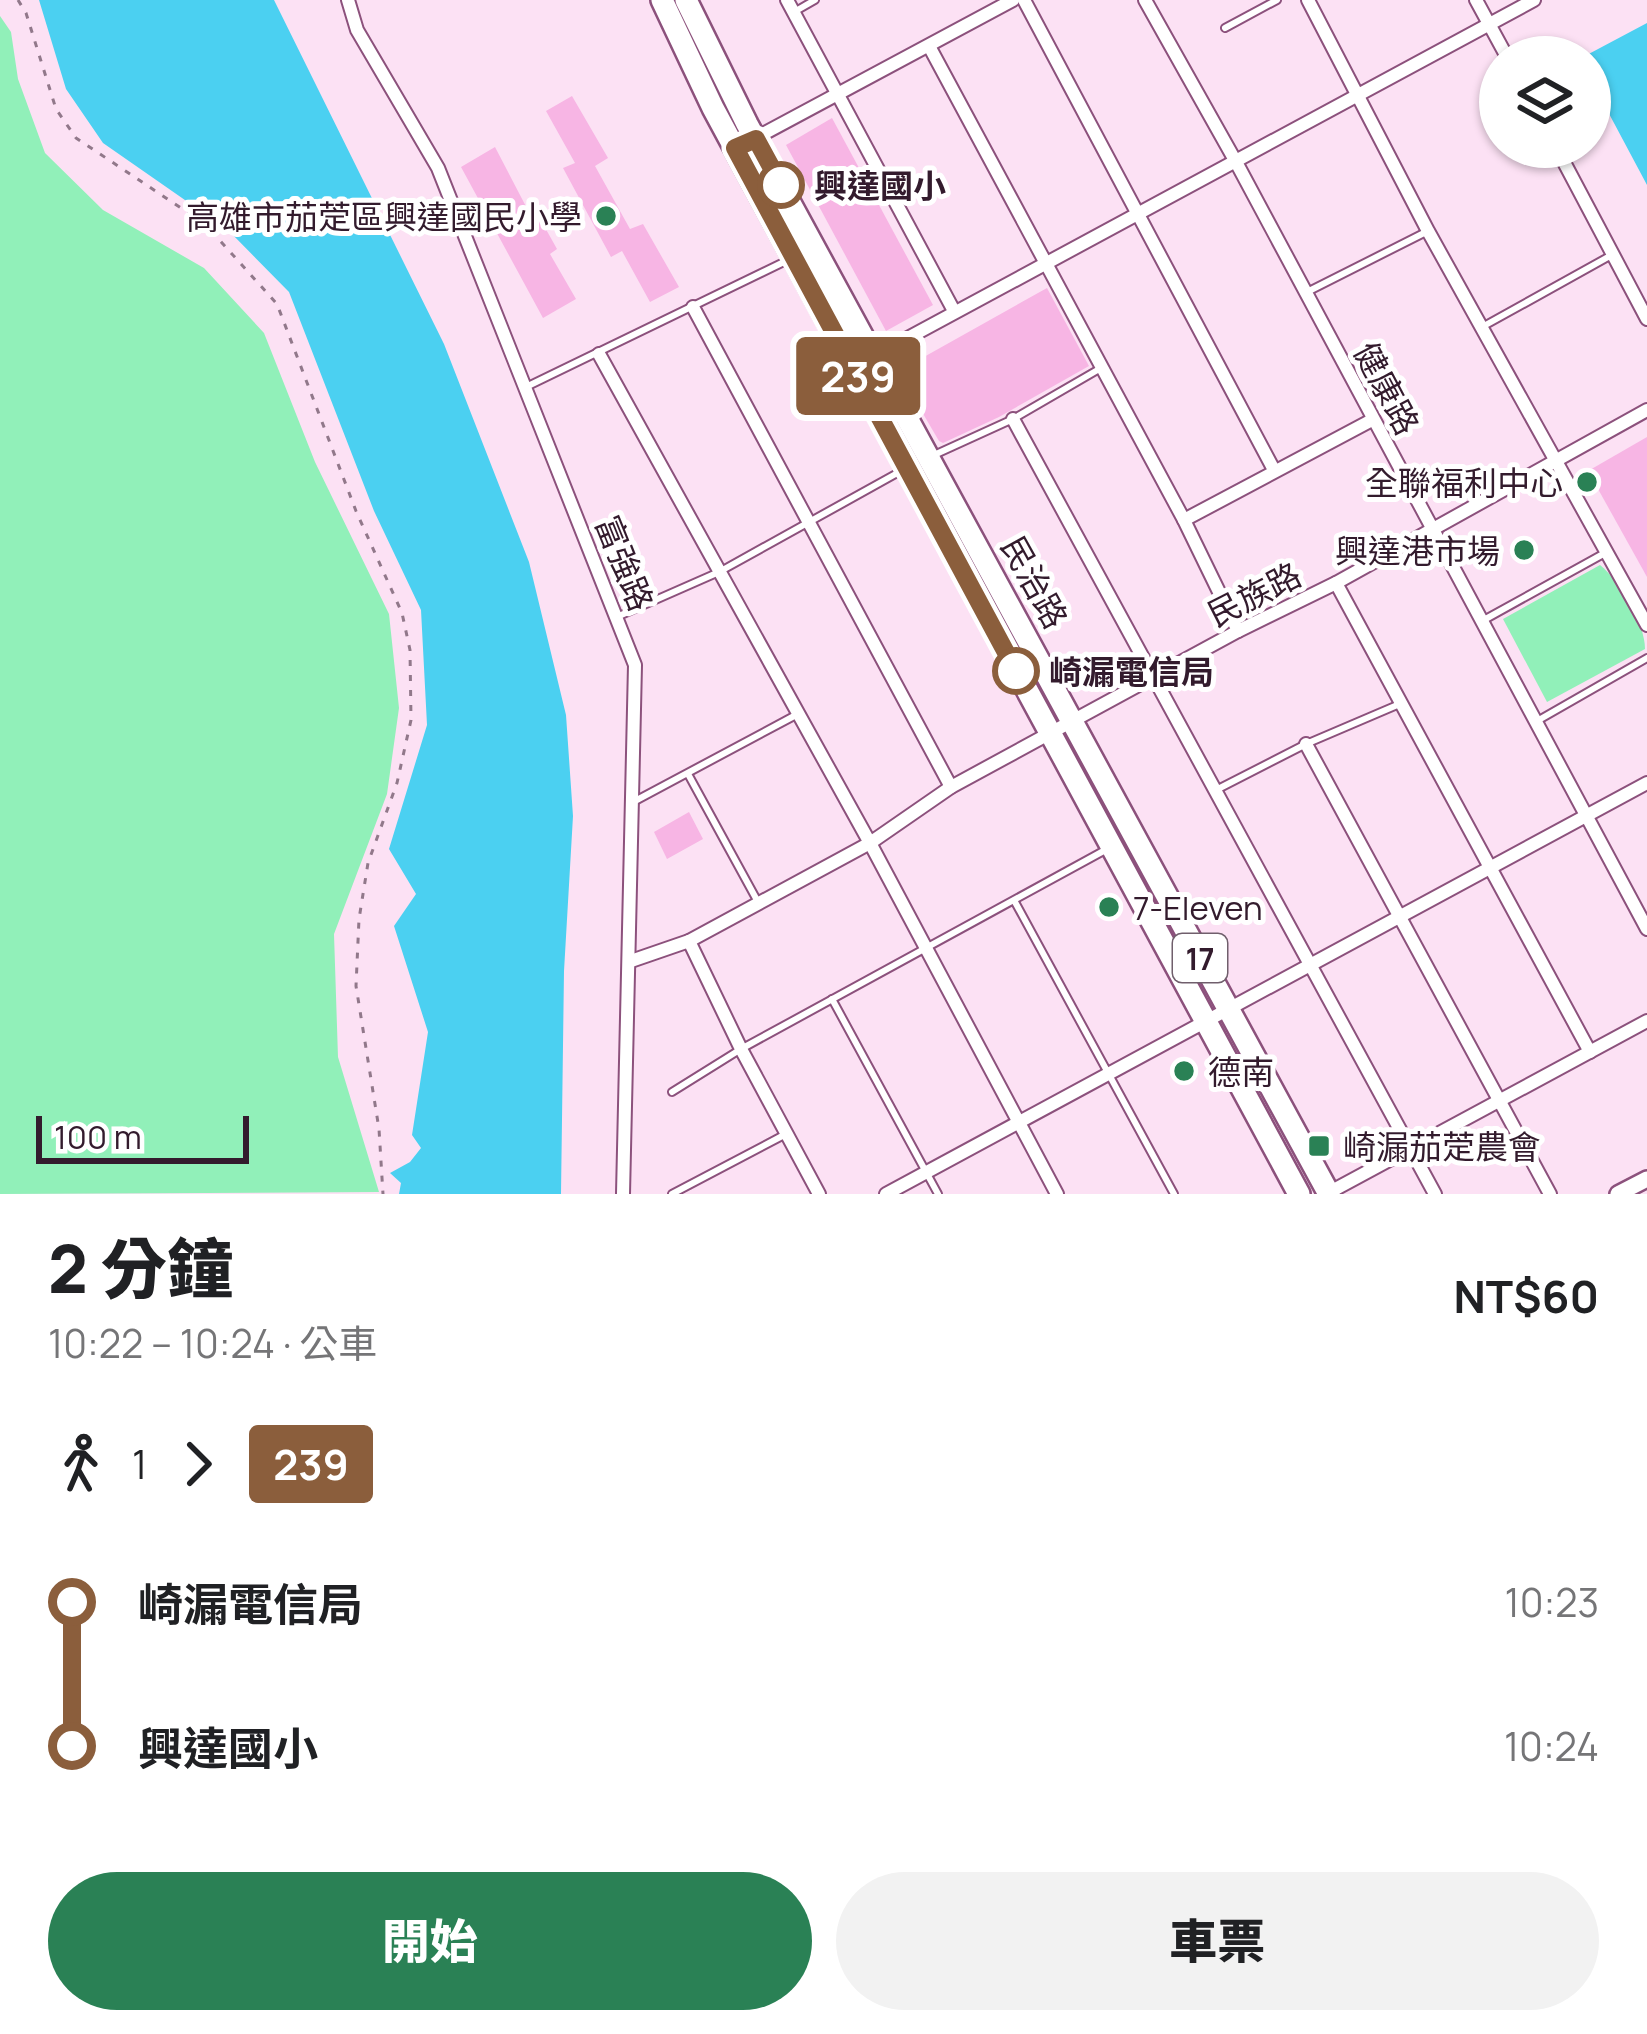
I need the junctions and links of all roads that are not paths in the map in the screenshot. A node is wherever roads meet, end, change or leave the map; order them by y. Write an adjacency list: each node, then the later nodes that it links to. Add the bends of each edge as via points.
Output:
1 (348, 0): 35 (street, 富強路, via 357,30 438,168)
2 (662, 0): 19 (main road, 民治路 / 17)
3 (686, 0): 19 (main road, 民治路 / 17)
4 (815, 0): 12 (lane)
5 (1013, 0): 16 (street)
6 (1024, 0): 22 (street)
7 (1145, 0): 20 (street, 健康路)
8 (1277, 0): 14 (lane)
9 (1308, 0): 18 (street)
10 (1477, 0): 13 (street)
11 (1534, 0): 13 (street)
12 (791, 6): 17 (street)
13 (1490, 25): 15 (street); 18 (street)
14 (1225, 28)
15 (1496, 36)
16 (929, 46): 17 (street); 26 (street)
17 (838, 95): 19 (street); 29 (street)
18 (1357, 95): 20 (street); 23 (street)
19 (745, 144): 25 (main road, 民治路 / 17); 33 (main road, 民治路 / 17)
20 (1236, 162): 22 (street); 27 (street, 健康路)
21 (1567, 168): 24 (street)
22 (1137, 213): 26 (street); 41 (street)
23 (1429, 231): 27 (lane); 31 (street)
24 (1614, 254): 30 (street); 31 (lane)
25 (794, 257): 28 (lane); 33 (main road, 民治路 / 17)
26 (1045, 263): 29 (street); 34 (street)
27 (1306, 293): 38 (street, 健康路)
28 (692, 307): 32 (lane); 43 (street)
29 (954, 311): 33 (street)
30 (1647, 319)
31 (1482, 327): 39 (street)
32 (599, 354): 35 (lane); 46 (street)
33 (863, 362): 40 (main road, 民治路 / 17)
34 (1101, 368): 37 (lane); 42 (street)
35 (526, 387): 48 (street, 富強路)
36 (1647, 410): 39 (street, 民族路)
37 (1013, 418): 40 (lane); 53 (street)
38 (1372, 419): 41 (street); 44 (street, 健康路)
39 (1554, 459): 44 (street, 民族路); 45 (street)
40 (918, 462): 43 (lane); 56 (main road, 民治路 / 17); 58 (main road, 民治路 / 17)
41 (1274, 470): 42 (street)
42 (1184, 520): 51 (street)
43 (812, 522): 46 (lane); 62 (street)
44 (1432, 527): 47 (street, 民族路); 49 (street, 健康路)
45 (1605, 553): 49 (lane); 50 (street)
46 (719, 572): 48 (lane); 55 (street)
47 (1336, 583): 51 (street, 民族路); 54 (street)
48 (618, 617): 64 (street, 富強路, via 634,665)
49 (1482, 621): 57 (street, 健康路)
50 (1647, 625)
51 (1238, 631): 53 (street, 民族路)
52 (1647, 658): 57 (lane)
53 (1152, 678): 56 (street, 民族路); 63 (street)
54 (1402, 703): 59 (lane); 68 (street)
55 (796, 715): 60 (lane); 66 (street)
56 (1073, 720): 58 (street, 民族路); 78 (main road, 民治路 / 17)
57 (1537, 721): 65 (street, 健康路)
58 (1050, 733): 62 (street, 民族路); 67 (main road, 民治路 / 17)
59 (1306, 744): 63 (lane); 71 (street)
60 (688, 774): 64 (lane); 70 (lane)
61 (1647, 783): 65 (street)
62 (951, 787): 66 (street, 民族路)
63 (1215, 790): 76 (street)
64 (634, 801): 75 (street, 富強路)
65 (1584, 814): 68 (street); 72 (street, 健康路)
66 (870, 843): 70 (street, 民族路); 74 (street)
67 (1112, 846): 69 (lane); 80 (main road, 民治路 / 17)
68 (1490, 867): 71 (street); 82 (street)
69 (1014, 901): 74 (lane); 83 (lane)
70 (759, 903): 73 (street, 民族路)
71 (1400, 918): 76 (street); 85 (street)
72 (1647, 929)
73 (689, 941): 75 (street, 民族路); 81 (street)
74 (926, 948): 77 (lane); 86 (street)
75 (631, 961): 91 (street, 富強路)
76 (1310, 966): 78 (street); 88 (street)
77 (832, 999): 81 (lane); 89 (lane)
78 (1228, 1010): 80 (street); 99 (main road, 民治路 / 17)
79 (1647, 1021): 82 (street)
80 (1205, 1024): 83 (street); 98 (main road, 民治路 / 17)
81 (741, 1048): 84 (lane); 87 (street)
82 (1590, 1052): 85 (street)
83 (1108, 1076): 86 (street); 97 (lane)
84 (672, 1092)
85 (1500, 1099): 88 (street); 101 (street)
86 (1019, 1123): 89 (street); 96 (street)
87 (787, 1133): 92 (lane); 93 (street)
88 (1410, 1148): 99 (street); 100 (street)
89 (926, 1172): 94 (street); 95 (lane)
90 (1647, 1178): 102 (street)
91 (623, 1194)
92 (672, 1194)
93 (819, 1194)
94 (886, 1194)
95 (938, 1194)
96 (1058, 1194)
97 (1174, 1194)
98 (1299, 1194)
99 (1328, 1194)
100 (1435, 1194)
101 (1550, 1194)
102 (1618, 1194)

